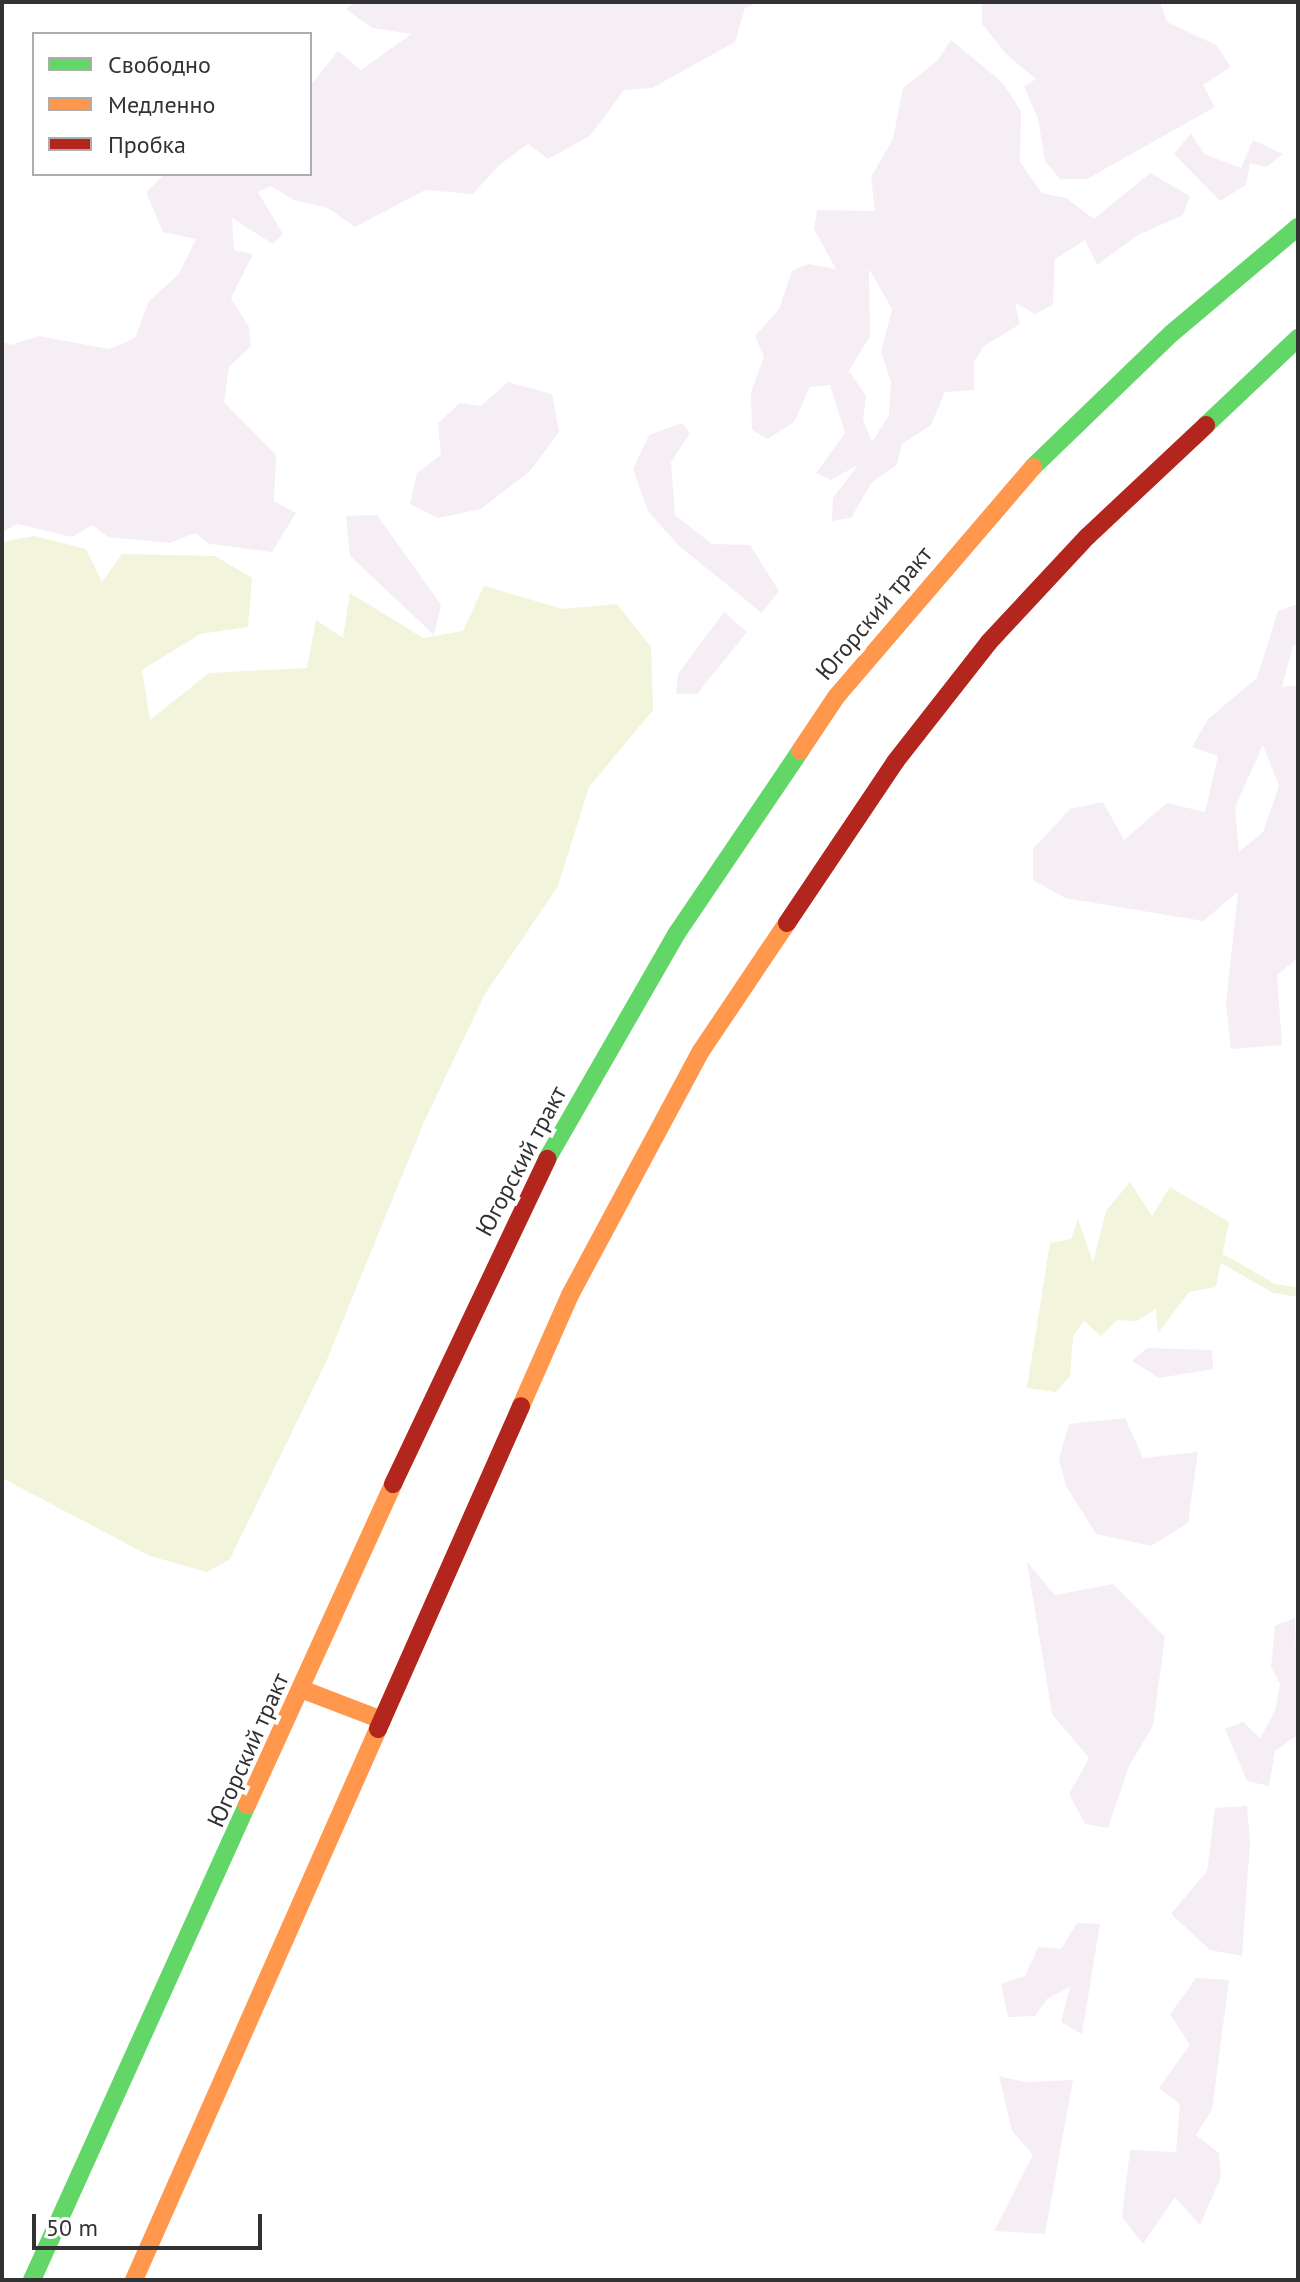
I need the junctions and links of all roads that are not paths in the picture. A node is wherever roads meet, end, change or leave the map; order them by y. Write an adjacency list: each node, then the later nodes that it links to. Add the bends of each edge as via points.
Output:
1 (1298, 227): 3 (main road, Югорский тракт, via 1172,333 1051,448 836,697 677,933 545,1162 484,1283)
2 (1298, 338): 4 (main road, via 1088,536 989,642 895,762 751,972 701,1051 570,1295)
3 (301, 1689): 4 (main road); 5 (main road, Югорский тракт)
4 (382, 1720): 6 (main road)
5 (32, 2280)
6 (134, 2280)

